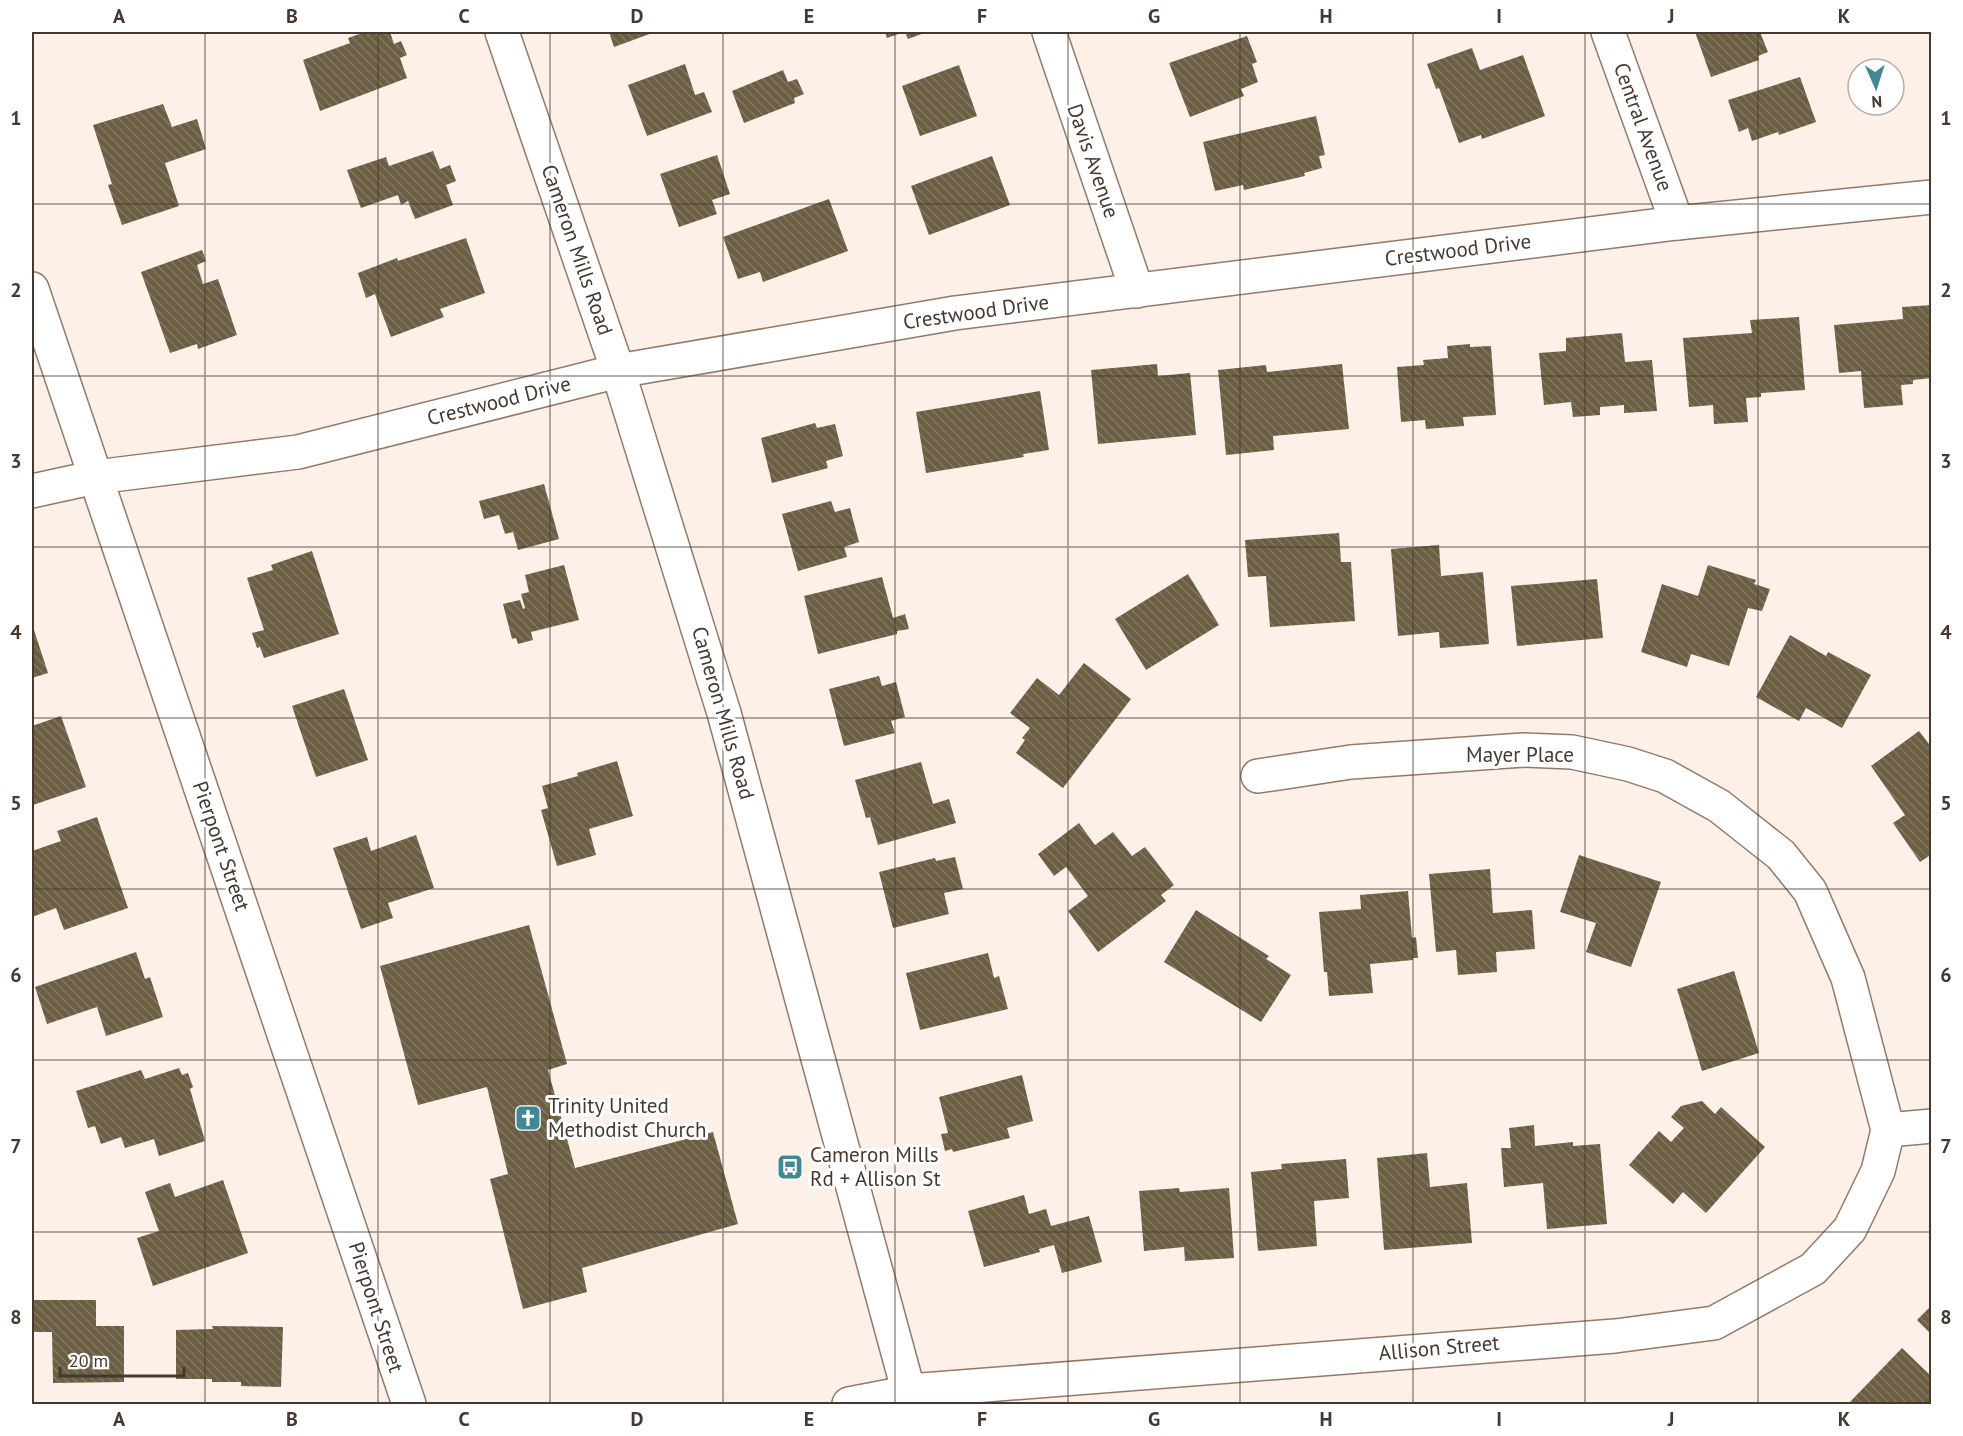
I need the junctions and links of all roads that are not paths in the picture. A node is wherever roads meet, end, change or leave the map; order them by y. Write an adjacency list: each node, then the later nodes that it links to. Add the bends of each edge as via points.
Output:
1 (502, 32): 8 (street, Cameron Mills Road)
2 (1049, 32): 7 (street, Davis Avenue)
3 (1608, 32): 5 (street, Central Avenue)
4 (1932, 197): 5 (street, Crestwood Drive)
5 (1677, 223): 7 (street, Crestwood Drive)
6 (32, 289): 9 (street, Pierpont Street)
7 (1137, 291): 8 (street, Crestwood Drive, via 955,313)
8 (618, 370): 9 (street, Crestwood Drive, via 298,452); 14 (street, Cameron Mills Road, via 724,713)
9 (96, 477): 10 (street, Crestwood Drive); 15 (street, Pierpont Street)
10 (32, 491)
11 (1258, 776): 13 (street, Mayer Place, via 1362,761 1523,750 1572,752 1665,776 1719,806 1781,855 1810,891 1848,978)
12 (1932, 1126): 13 (street)
13 (1888, 1130): 14 (street, Allison Street, via 1878,1171 1850,1228 1813,1269 1714,1323)
14 (910, 1398): 16 (street, Allison Street)
15 (409, 1404)
16 (849, 1404)

